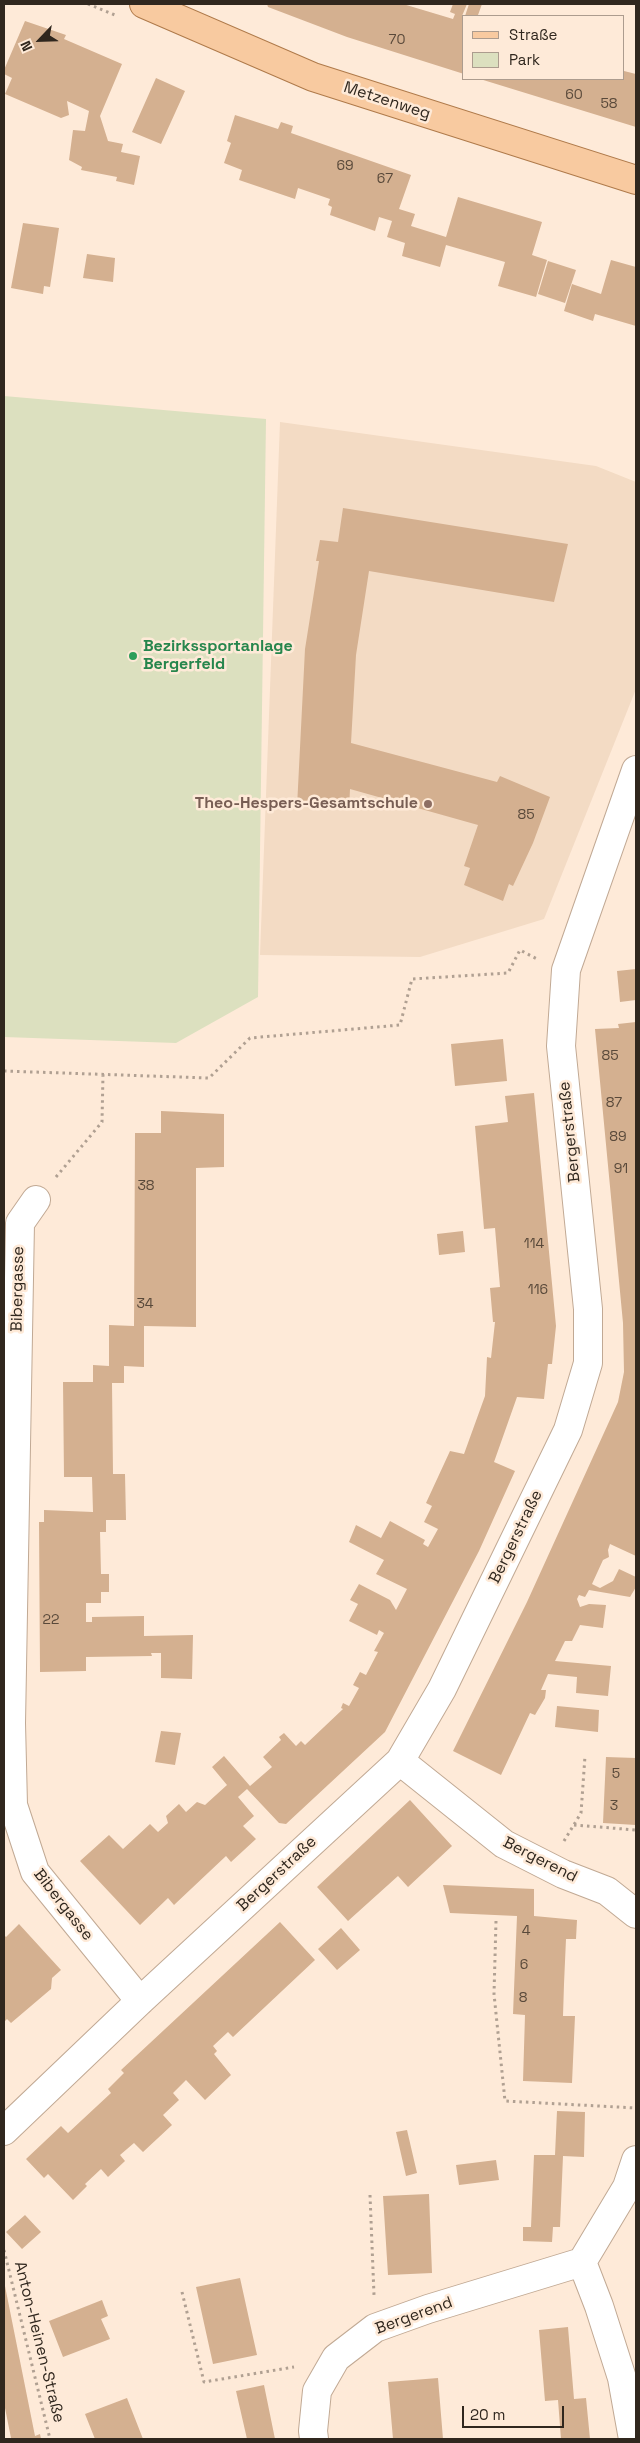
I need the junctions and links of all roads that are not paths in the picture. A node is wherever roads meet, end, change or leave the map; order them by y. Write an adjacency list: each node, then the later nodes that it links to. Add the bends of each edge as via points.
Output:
1 (144, 4): 2 (main road, Metzenweg, via 313,77)
2 (636, 180)
3 (636, 770): 5 (street, Bergerstraße, via 566,970 564,994 561,1046 588,1310 588,1363 568,1430 442,1689)
4 (36, 1200): 7 (street, Bibergasse, via 20,1223 12,1805 35,1872)
5 (400, 1760): 6 (street, Bergerend, via 504,1844 548,1867 607,1891); 7 (street, Bergerstraße)
6 (636, 1914)
7 (140, 2001): 8 (street, Bergerstraße)
8 (4, 2131)
9 (636, 2160): 10 (street, via 627,2186)
10 (582, 2262): 11 (street, Bergerend, via 375,2328 336,2358 317,2391); 12 (street, via 622,2378)
11 (314, 2439)
12 (633, 2439)

